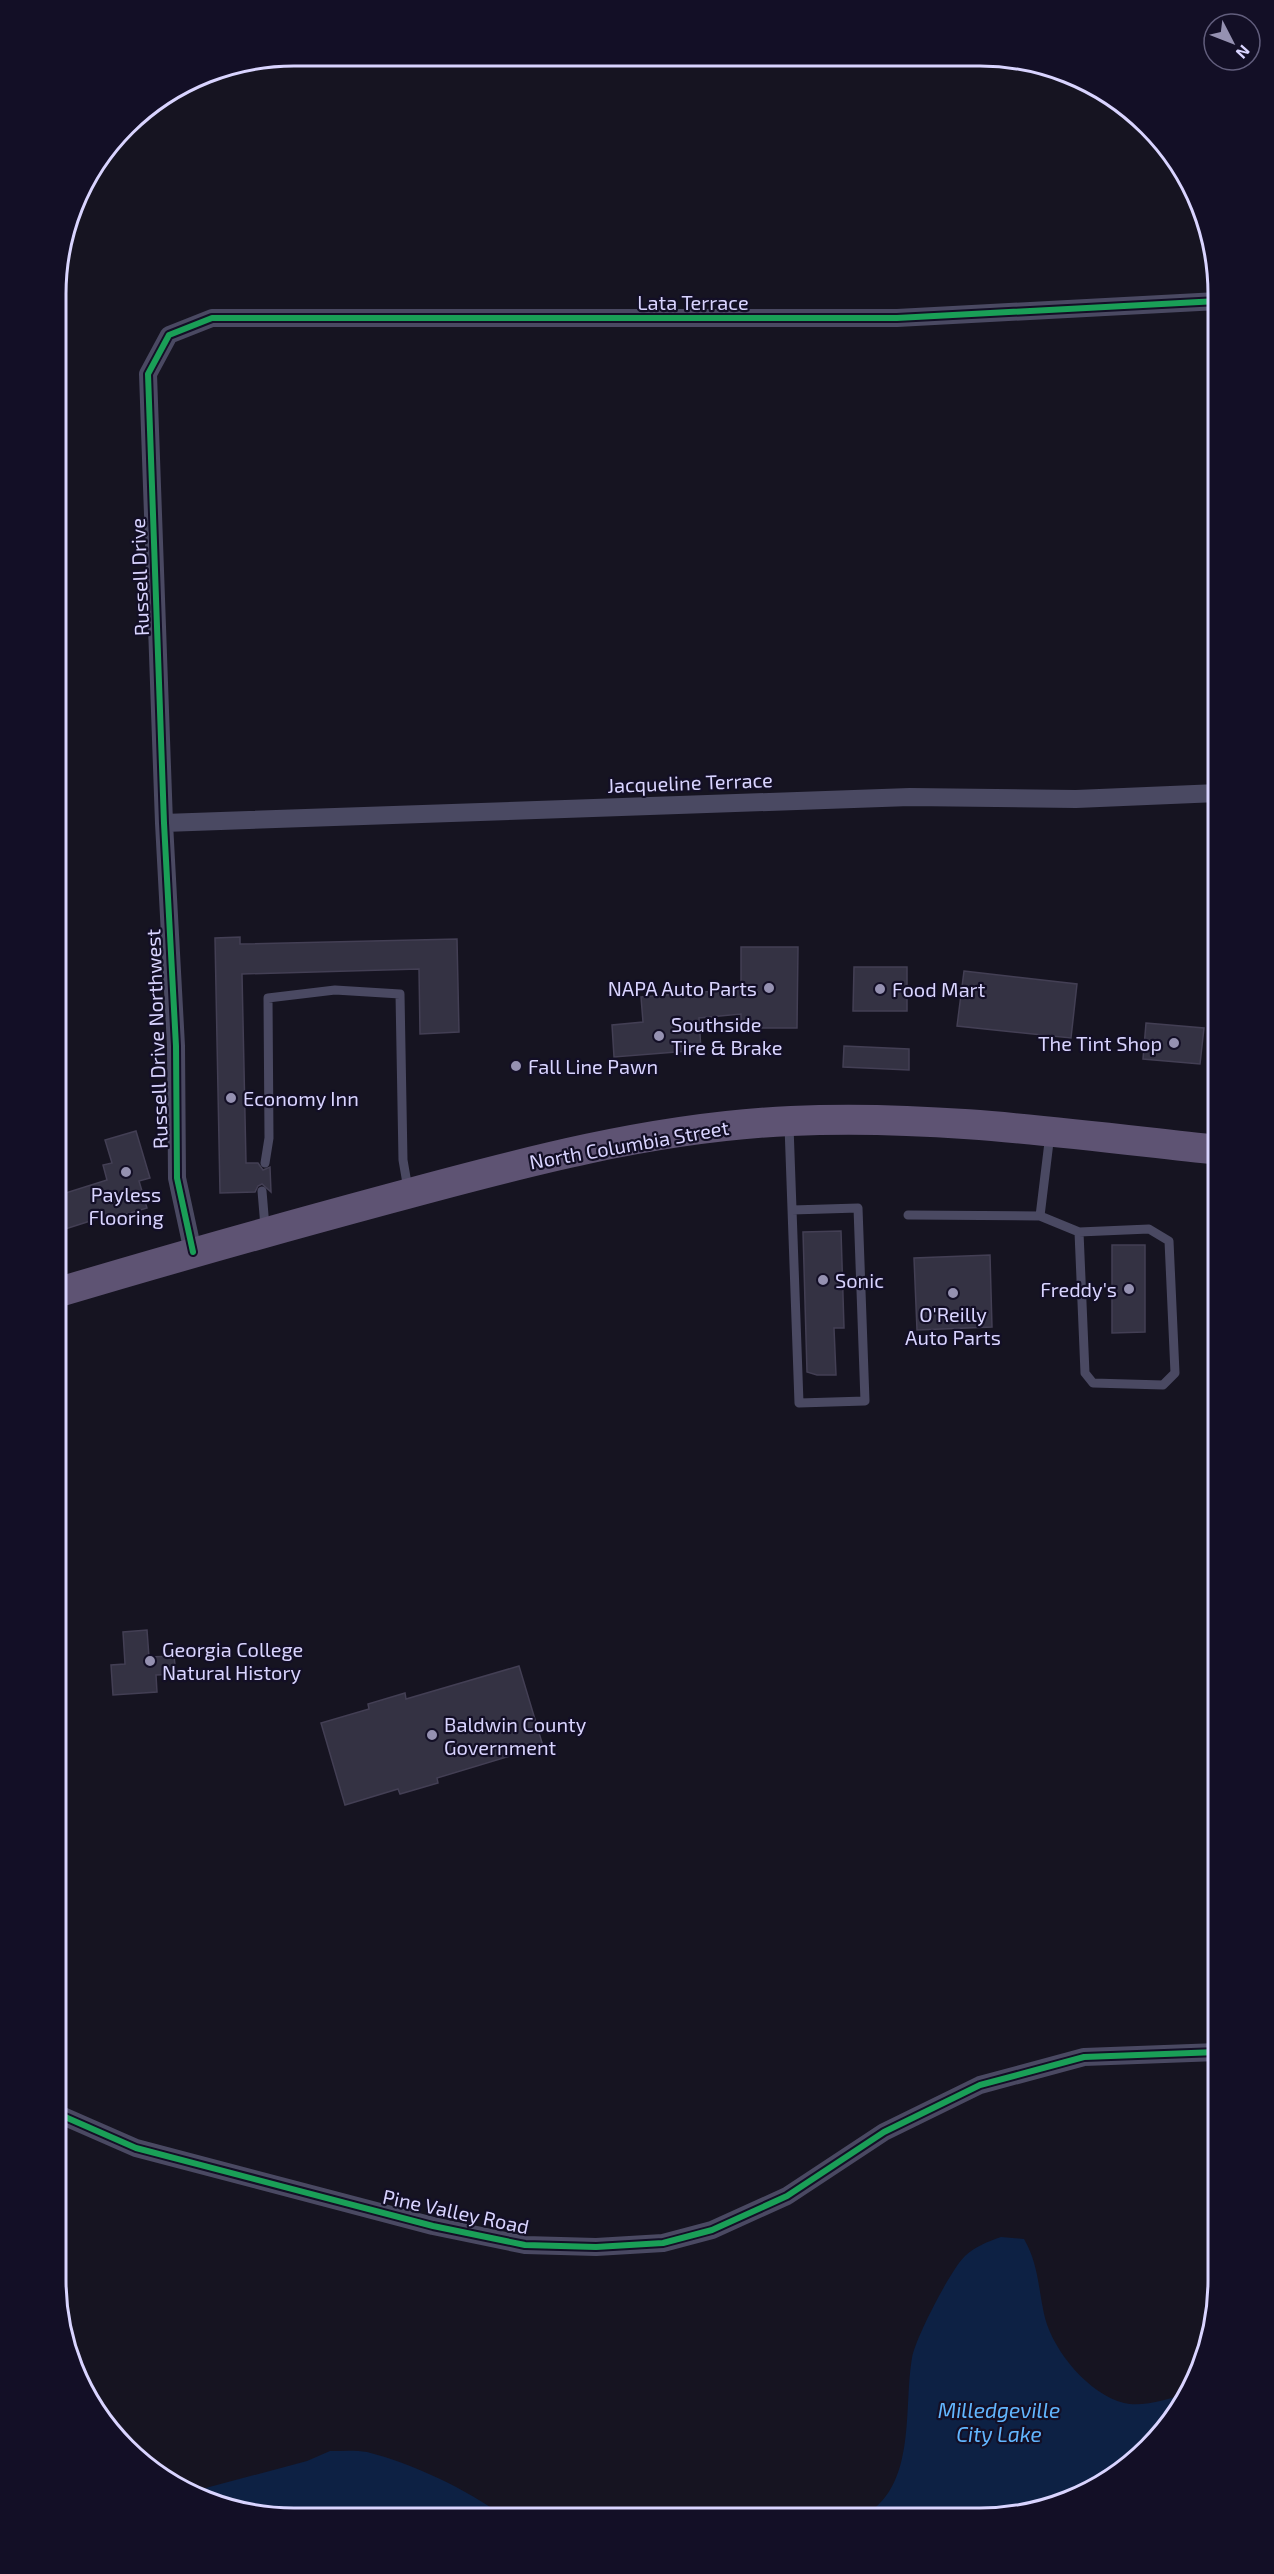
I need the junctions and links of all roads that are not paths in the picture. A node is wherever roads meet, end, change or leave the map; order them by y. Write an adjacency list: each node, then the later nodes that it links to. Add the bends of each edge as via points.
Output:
1 (1208, 302): 2 (street, Lata Terrace, via 897,318 212,318)
2 (170, 335): 4 (street, Russell Drive, via 148,374)
3 (1208, 793): 4 (street, Jacqueline Terrace, via 1076,799 898,798)
4 (164, 823): 16 (street, Russell Drive Northwest, via 176,1046 177,1178)
5 (789, 1121): 6 (main road, North Columbia Street, via 894,1120); 10 (main road, North Columbia Street, via 673,1132 506,1167); 11 (lane)
6 (1050, 1132): 7 (main road, North Columbia Street); 13 (lane)
7 (1208, 1149)
8 (264, 1163): 10 (lane, via 269,1138 268,998 334,990 400,994 403,1160)
9 (262, 1191): 14 (lane)
10 (408, 1193): 14 (main road, North Columbia Street)
11 (792, 1210): 11 (lane, via 799,1403 865,1401 858,1208)
12 (908, 1215): 13 (lane)
13 (1040, 1216): 15 (lane)
14 (265, 1232): 16 (main road, North Columbia Street)
15 (1079, 1232): 15 (lane, via 1085,1373 1093,1383 1163,1385 1175,1373 1169,1241 1149,1229)
16 (193, 1252): 17 (main road, North Columbia Street)
17 (66, 1290)
18 (1208, 2052): 19 (street, Pine Valley Road, via 1084,2057 980,2085 884,2132 787,2196 712,2230 663,2243 596,2247 525,2245 433,2226 136,2148)
19 (66, 2117)

